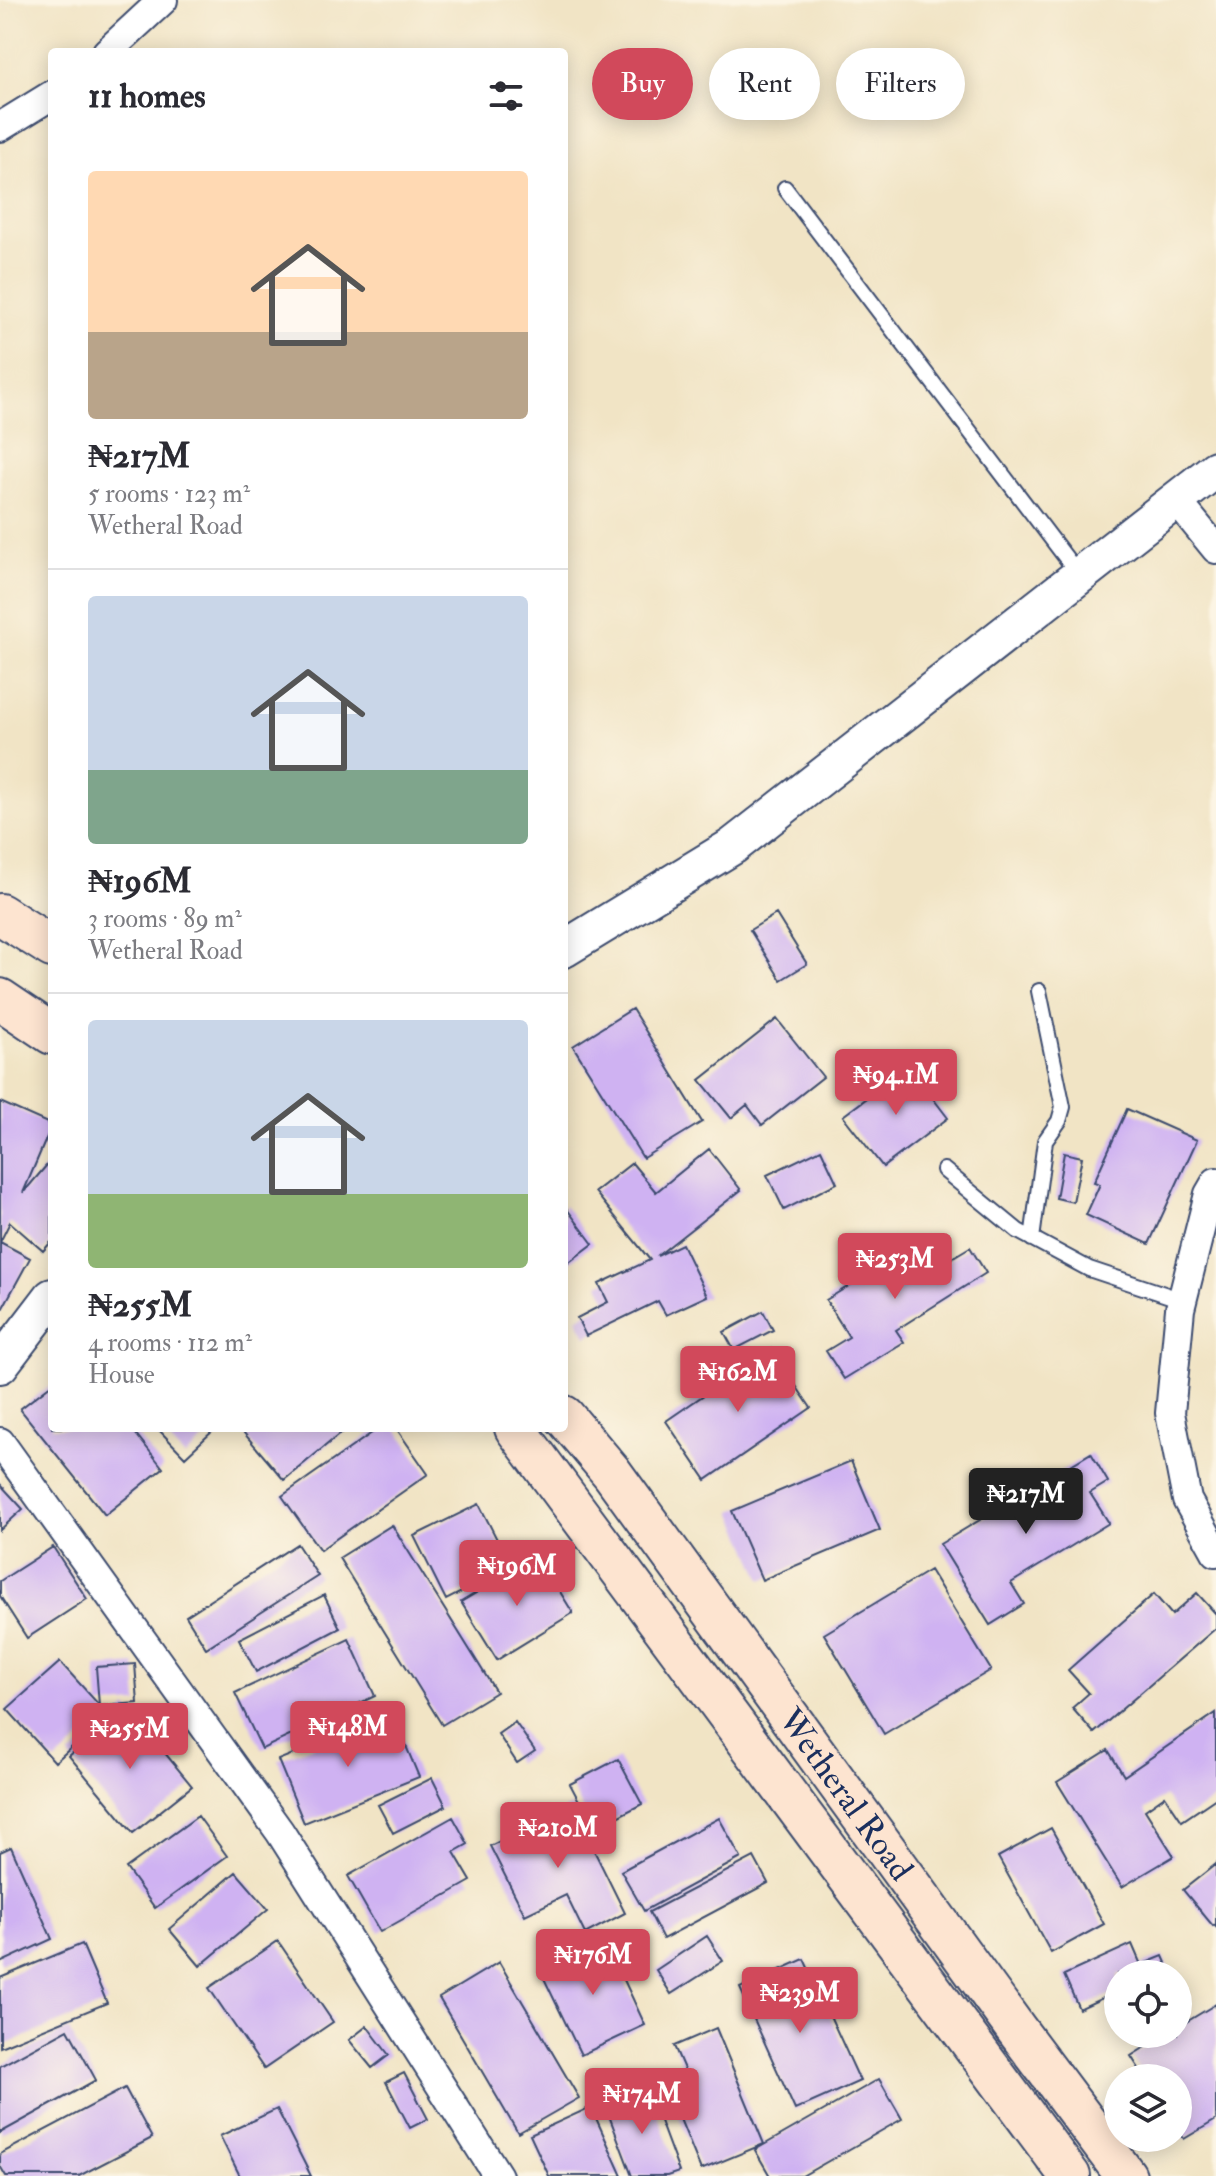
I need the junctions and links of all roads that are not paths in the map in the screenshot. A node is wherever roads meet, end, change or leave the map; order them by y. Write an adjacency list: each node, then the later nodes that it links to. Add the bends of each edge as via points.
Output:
1 (163, 0): 2 (street)
2 (111, 48)
3 (48, 97): 4 (street)
4 (0, 127)
5 (785, 188): 9 (lane)
6 (1216, 469): 7 (street)
7 (1176, 500): 8 (street); 9 (street)
8 (1216, 549)
9 (1079, 576): 12 (street, via 733,846)
10 (0, 914): 11 (main road)
11 (48, 944)
12 (568, 947)
13 (1039, 991): 18 (lane, via 1063,1107 1045,1141)
14 (0, 999): 15 (main road)
15 (48, 1031)
16 (944, 1170): 18 (lane)
17 (1216, 1182): 19 (street)
18 (1032, 1239): 19 (lane, via 1089,1269)
19 (1182, 1300): 25 (street, via 1170,1413 1187,1500)
20 (48, 1302): 21 (street)
21 (0, 1365)
22 (568, 1421): 28 (main road, Wetheral Road, via 612,1473)
23 (518, 1432): 27 (main road, Wetheral Road)
24 (0, 1442): 26 (street, via 280,1832)
25 (1216, 1552)
26 (498, 2176)
27 (1070, 2176)
28 (1126, 2176)

